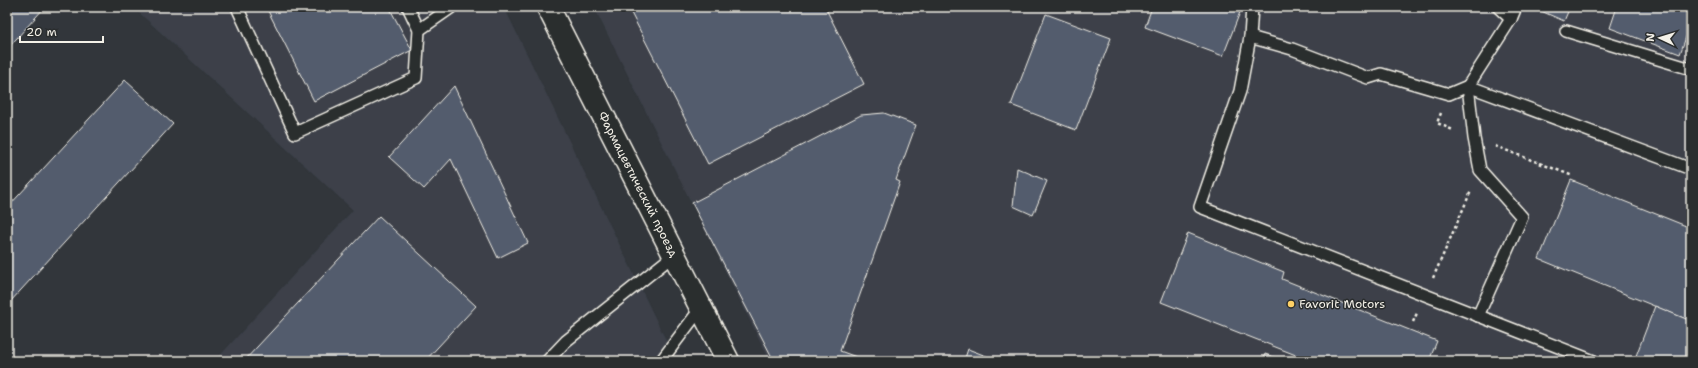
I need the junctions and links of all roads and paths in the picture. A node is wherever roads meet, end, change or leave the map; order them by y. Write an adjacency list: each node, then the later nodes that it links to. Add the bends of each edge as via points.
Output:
1 (238, 7): 9 (lane, via 295,133 416,78)
2 (408, 7): 9 (lane)
3 (452, 7): 9 (lane)
4 (548, 7): 16 (street, Фармацевтический проезд)
5 (1252, 7): 11 (lane)
6 (1498, 7): 8 (lane)
7 (1516, 7): 8 (lane)
8 (1511, 19): 13 (lane)
9 (419, 30)
10 (1566, 31): 12 (lane)
11 (1250, 37): 13 (lane, via 1292,49 1368,78 1381,74 1449,94); 17 (lane, via 1240,91 1200,207)
12 (1691, 69)
13 (1468, 86): 14 (lane); 15 (lane)
14 (1691, 169)
15 (1480, 170): 17 (path); 19 (lane, via 1522,217)
16 (674, 255): 18 (street, Фармацевтический проезд); 21 (lane, via 566,341)
17 (1426, 295): 19 (lane); 20 (path)
18 (701, 308): 22 (lane); 23 (street, Фармацевтический проезд)
19 (1478, 316): 24 (lane)
20 (1413, 322)
21 (547, 361)
22 (661, 361)
23 (728, 361)
24 (1594, 361)

